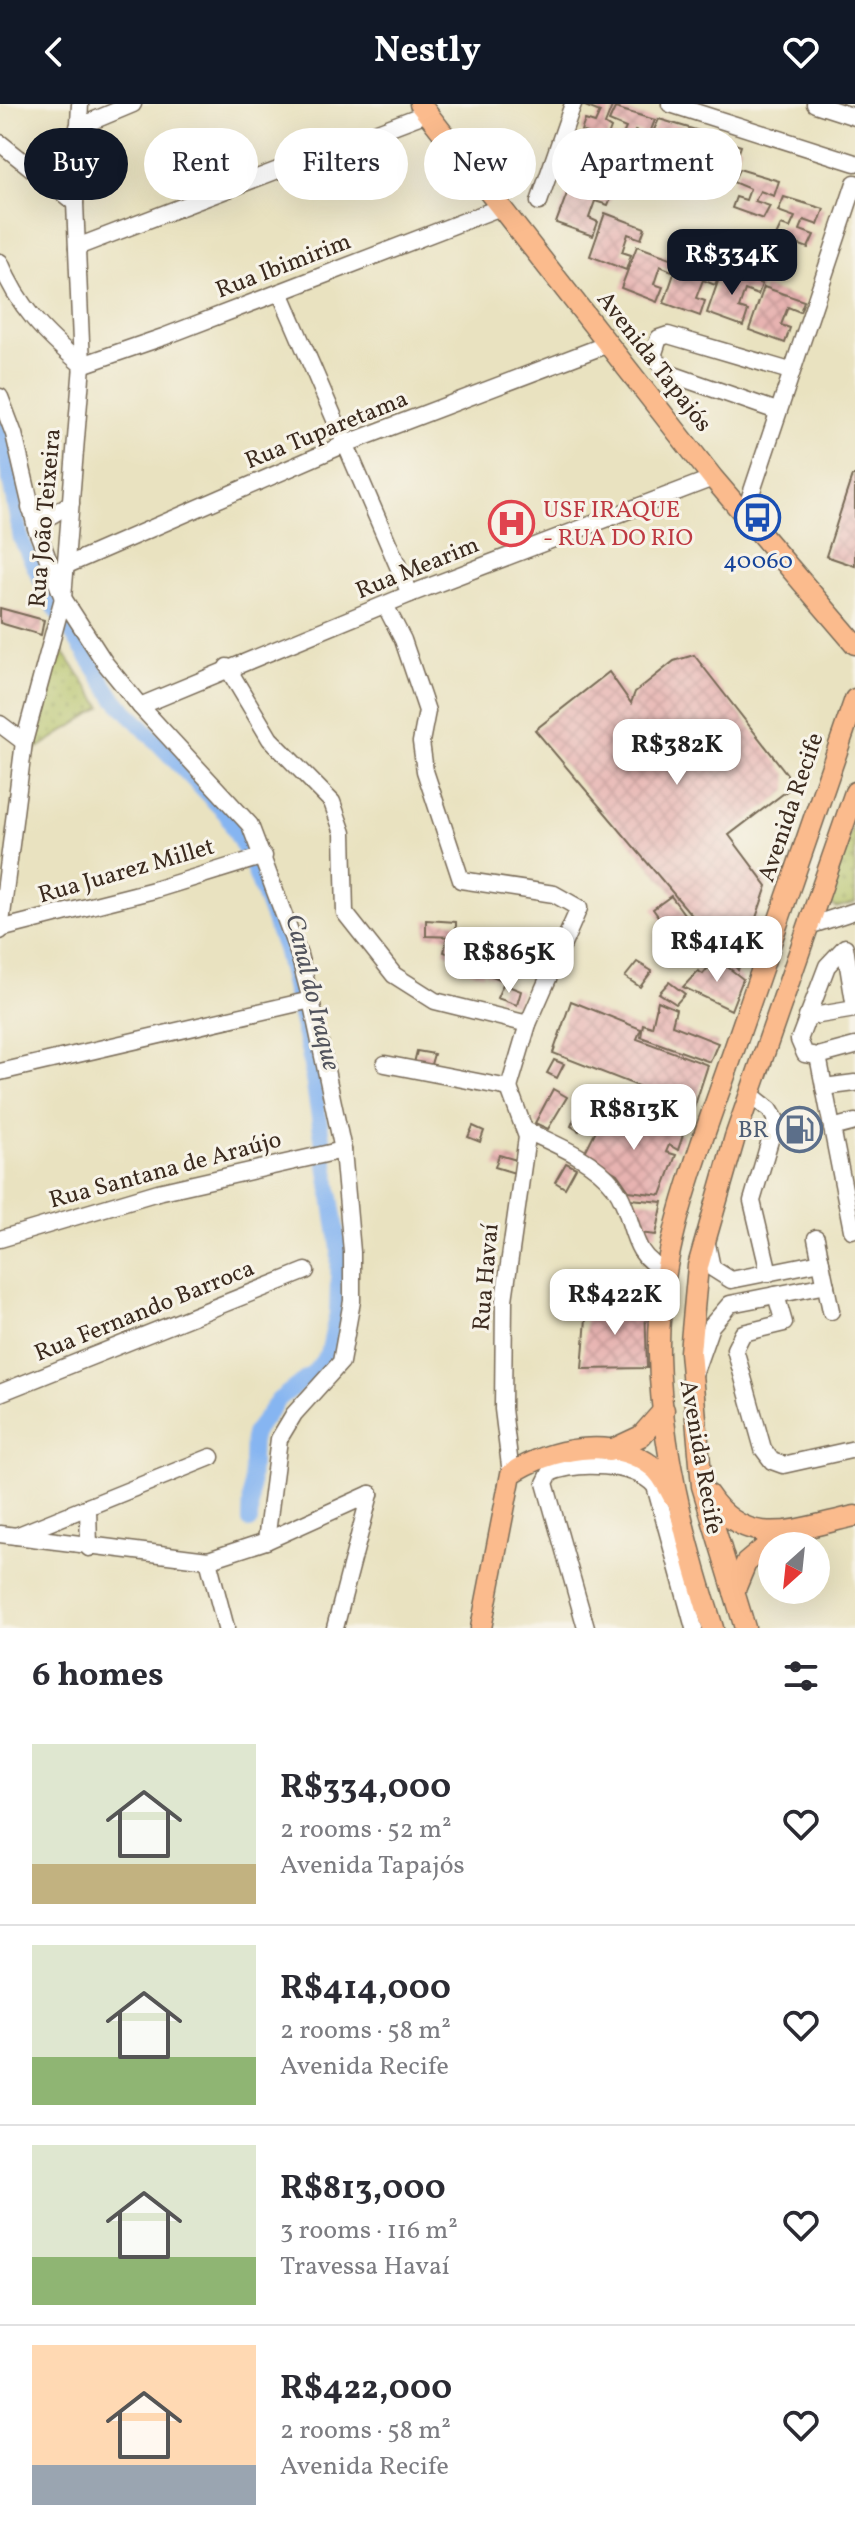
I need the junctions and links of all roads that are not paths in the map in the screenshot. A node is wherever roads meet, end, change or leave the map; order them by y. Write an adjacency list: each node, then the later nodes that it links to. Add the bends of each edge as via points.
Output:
1 (80, 104): 8 (street, Rua João Teixeira)
2 (133, 104): 8 (street)
3 (573, 104): 12 (street)
4 (670, 104): 10 (street)
5 (815, 104): 7 (street)
6 (424, 109): 14 (main road, Avenida Tapajós); 15 (street)
7 (855, 117)
8 (78, 127): 13 (street, Rua João Teixeira)
9 (0, 143): 13 (street)
10 (855, 163)
11 (855, 183): 20 (street)
12 (539, 202)
13 (75, 203): 15 (street, Rua João Teixeira)
14 (501, 207): 17 (street, Rua Ibimirim); 18 (main road, Avenida Tapajós)
15 (77, 247): 19 (street, Rua João Teixeira)
16 (0, 262): 19 (street, via 33,322)
17 (280, 292): 19 (street, Rua Ibimirim); 23 (street)
18 (608, 344): 23 (street, Rua Tuparetama); 24 (main road, Avenida Tapajós)
19 (82, 365): 25 (street, Rua João Teixeira)
20 (790, 371): 22 (street); 22 (street, via 668,335 659,338 653,356 668,373)
21 (0, 397): 26 (street)
22 (777, 411): 27 (street)
23 (343, 445): 28 (street, Rua Tuparetama); 29 (street)
24 (713, 478): 27 (main road, Avenida Tapajós); 29 (street, Rua Mearim)
25 (71, 503): 26 (street, via 52,515); 28 (street, Rua João Teixeira)
26 (30, 508): 30 (street)
27 (744, 515): 32 (main road, Avenida Tapajós)
28 (65, 566): 30 (street, Rua João Teixeira)
29 (410, 594): 31 (street, Rua Mearim)
30 (63, 598): 35 (street); 37 (street, Rua João Teixeira)
31 (385, 605): 33 (street, Rua Mearim); 47 (street, via 427,711 421,742 425,771 458,875 468,883 520,887 576,905 578,912)
32 (855, 644)
33 (227, 667): 35 (street, Rua Mearim); 47 (street, via 270,739 339,814 344,906 394,975 454,1008)
34 (855, 699): 67 (main road, Avenida Recife, via 696,1159)
35 (140, 706): 39 (street, via 234,805 250,825)
36 (0, 724): 37 (street)
37 (24, 742): 42 (street, Rua João Teixeira)
38 (855, 792): 41 (main road, Avenida Recife)
39 (261, 857): 42 (street, Rua Juarez Millet); 44 (street)
40 (855, 911): 41 (street)
41 (809, 926): 55 (main road, Avenida Recife)
42 (0, 930)
43 (850, 946): 45 (street); 46 (street, via 827,966)
44 (306, 1001): 51 (street); 59 (street)
45 (855, 1008): 46 (street)
46 (807, 1017): 49 (street, via 799,1046 805,1054)
47 (528, 1024): 54 (street)
48 (855, 1046): 49 (street)
49 (818, 1056): 53 (street)
50 (385, 1064): 54 (street)
51 (0, 1072)
52 (855, 1083): 53 (street)
53 (824, 1087): 57 (street)
54 (509, 1088): 58 (street, Rua Havaí)
55 (750, 1094): 63 (main road, Avenida Recife); 69 (street, via 776,1120 752,1201)
56 (855, 1122): 57 (street)
57 (832, 1128): 60 (street)
58 (525, 1130): 67 (street, via 607,1178 622,1198 639,1251 652,1266); 79 (street, Rua Havaí, via 504,1300 503,1409)
59 (338, 1150): 65 (street, Rua Santana de Araújo, via 158,1192); 87 (street, via 352,1252 345,1349 334,1373 294,1414 279,1439)
60 (847, 1163): 61 (street)
61 (850, 1194): 62 (street)
62 (852, 1230)
63 (707, 1231): 69 (street, via 708,1263 718,1275 731,1280); 73 (main road, Avenida Recife, via 692,1313)
64 (816, 1238): 66 (street)
65 (0, 1239)
66 (821, 1262): 69 (street); 70 (street)
67 (666, 1270): 75 (main road, Avenida Recife, via 659,1355)
68 (306, 1271): 74 (street, Rua Fernando Barroca)
69 (769, 1273)
70 (826, 1285): 71 (street); 72 (street)
71 (776, 1295): 73 (street, via 730,1304 719,1314 703,1342); 76 (street, via 784,1323 743,1333 735,1349 763,1449 783,1465)
72 (831, 1311)
73 (691, 1383): 80 (main road, Avenida Recife)
74 (0, 1393)
75 (664, 1410): 77 (main road, via 641,1436); 82 (main road, Avenida Recife)
76 (855, 1449)
77 (609, 1451): 79 (main road, via 555,1453); 82 (main road, via 654,1467)
78 (211, 1457): 81 (street)
79 (511, 1474): 94 (main road)
80 (702, 1486): 84 (main road, via 741,1527); 91 (main road, Avenida Recife)
81 (88, 1507): 86 (street); 88 (street)
82 (681, 1510): 97 (main road, Avenida Recife)
83 (855, 1516): 85 (main road)
84 (764, 1532)
85 (783, 1532)
86 (7, 1535): 88 (street)
87 (266, 1541): 90 (street); 93 (street, via 370,1494)
88 (89, 1548): 90 (street)
89 (758, 1553): 91 (main road, via 746,1563)
90 (208, 1560): 92 (street)
91 (735, 1595): 98 (main road, Avenida Recife)
92 (226, 1628)
93 (335, 1628)
94 (481, 1628)
95 (586, 1628): 96 (street, via 545,1483 559,1470 614,1467 641,1473 655,1486)
96 (694, 1628)
97 (713, 1628)
98 (745, 1628)

